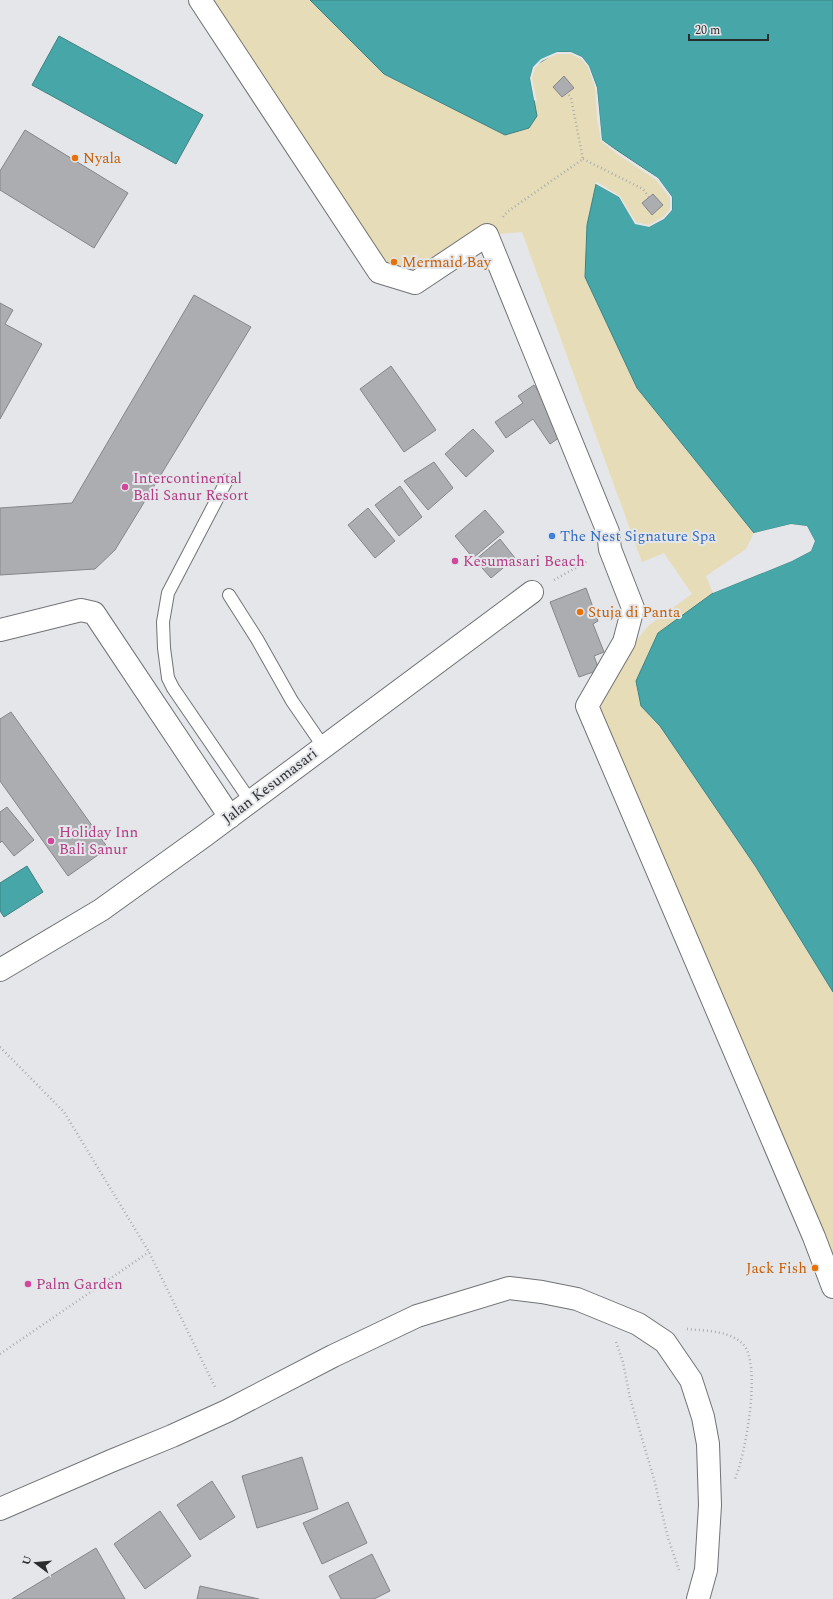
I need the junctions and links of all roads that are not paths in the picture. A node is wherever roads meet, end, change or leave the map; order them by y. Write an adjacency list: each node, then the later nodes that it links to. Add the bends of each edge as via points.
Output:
1 (200, 0): 10 (street, via 379,272 415,283 487,235 608,532 610,549 633,608 624,642 587,706)
2 (227, 480): 7 (lane, via 168,594 163,622 164,648 168,678 173,688)
3 (532, 592): 6 (street, Jalan Kesumasari)
4 (229, 595): 6 (lane, via 292,701)
5 (0, 630): 8 (street, via 81,610 94,613)
6 (323, 746): 7 (street, Jalan Kesumasari)
7 (251, 802): 8 (street, Jalan Kesumasari)
8 (230, 817): 9 (street, Jalan Kesumasari, via 101,910)
9 (0, 970)
10 (833, 1287)
11 (0, 1509): 12 (street, via 227,1411 417,1316 509,1288 542,1292 577,1299 638,1324 665,1342 691,1380 703,1417 708,1444 710,1512 706,1570)
12 (698, 1599)

